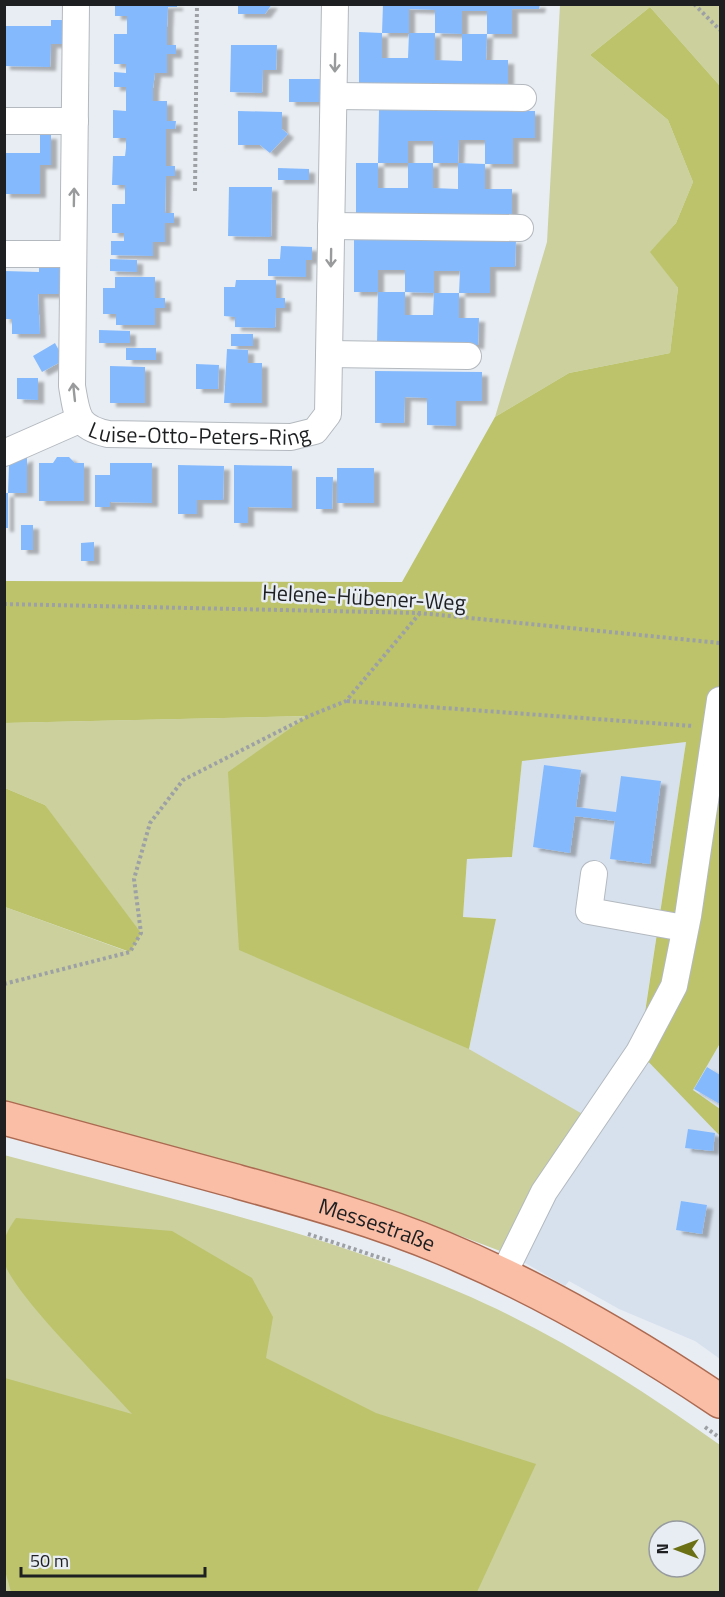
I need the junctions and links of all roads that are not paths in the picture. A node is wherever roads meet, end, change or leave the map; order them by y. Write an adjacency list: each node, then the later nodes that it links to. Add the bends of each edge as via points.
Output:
1 (76, 4): 6 (street, Luise-Otto-Peters-Ring)
2 (336, 4): 3 (street, Luise-Otto-Peters-Ring, one-way to 3)
3 (334, 96): 4 (street); 7 (street, Luise-Otto-Peters-Ring)
4 (523, 98)
5 (4, 121): 6 (street)
6 (75, 121): 10 (street, Luise-Otto-Peters-Ring, one-way to 6)
7 (332, 226): 8 (street); 11 (street, Luise-Otto-Peters-Ring, one-way to 11)
8 (520, 228)
9 (4, 254): 10 (street)
10 (73, 254): 13 (street, Luise-Otto-Peters-Ring, one-way to 10, via 72,386)
11 (329, 354): 12 (street); 13 (street, Luise-Otto-Peters-Ring, via 328,414 315,431 291,437 108,434 90,430)
12 (468, 356)
13 (79, 420): 14 (street, Luise-Otto-Peters-Ring)
14 (4, 453)
15 (720, 700): 17 (street)
16 (594, 874): 17 (street, via 589,911)
17 (684, 928): 19 (street, via 674,987 639,1052 544,1192)
18 (4, 1118): 19 (main road, Messestraße, via 364,1219 442,1247)
19 (503, 1275): 20 (main road, Messestraße, via 637,1345)
20 (709, 1412)

